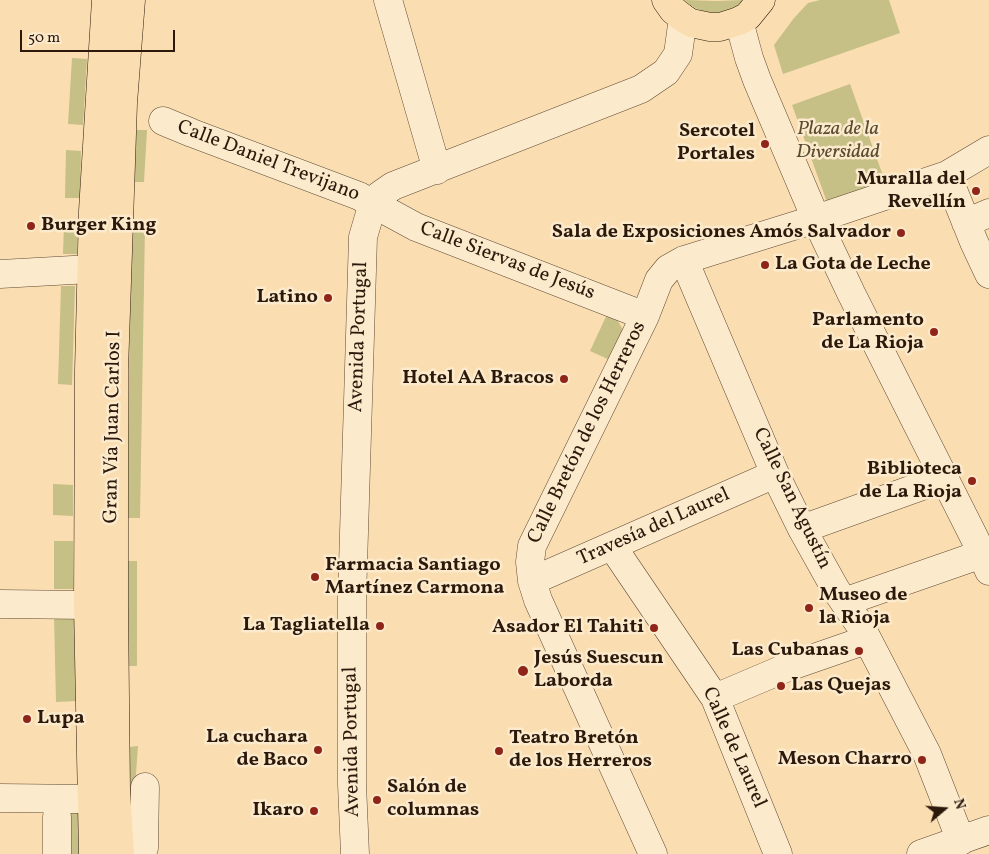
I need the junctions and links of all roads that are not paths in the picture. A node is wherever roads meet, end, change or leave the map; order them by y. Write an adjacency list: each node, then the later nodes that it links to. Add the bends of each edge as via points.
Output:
1 (106, 0): 15 (main road, Gran Vía Juan Carlos I)
2 (131, 0): 38 (main road, Gran Vía Juan Carlos I, via 122,130 114,370 113,587)
3 (388, 0): 9 (street)
4 (770, 0): 6 (main road, via 758,12)
5 (674, 9): 6 (main road, via 691,23 710,27 720,27); 9 (street, via 678,54 666,72 641,89)
6 (749, 12): 13 (street, via 749,58)
7 (163, 120): 11 (street, Calle Daniel Trevijano)
8 (989, 150): 10 (street, Calle Bretón de los Herreros)
9 (437, 170): 11 (street, via 393,186)
10 (947, 175): 12 (street); 13 (street, Calle Bretón de los Herreros)
11 (373, 203): 18 (street, Calle Siervas de Jesús, via 416,227); 40 (street, Avenida Portugal, via 363,237 354,512 352,784)
12 (978, 218): 17 (street)
13 (816, 219): 14 (street, Calle Bretón de los Herreros); 20 (street)
14 (684, 260): 18 (street, Calle Bretón de los Herreros, via 668,268 659,280); 19 (street, Calle San Agustín)
15 (92, 269): 16 (street); 27 (main road, Gran Vía Juan Carlos I)
16 (0, 274)
17 (989, 274)
18 (645, 316): 24 (street, Calle Bretón de los Herreros, via 532,546)
19 (775, 474): 21 (street, Calle San Agustín); 22 (street, Travesía del Laurel)
20 (944, 478): 21 (street); 23 (street)
21 (802, 529): 25 (street, Calle San Agustín)
22 (612, 546): 24 (street, Travesía del Laurel); 29 (street, Calle de Laurel)
23 (987, 558): 25 (street)
24 (532, 582): 41 (street, Calle Bretón de los Herreros)
25 (844, 602): 28 (street, Calle San Agustín)
26 (0, 604): 27 (street)
27 (88, 605): 32 (main road, Gran Vía Juan Carlos I)
28 (866, 640): 29 (street, via 788,666); 35 (street, Calle San Agustín, via 927,754)
29 (715, 698): 42 (street, Calle de Laurel)
30 (145, 787): 39 (street, via 144,848)
31 (0, 798): 32 (street)
32 (92, 799): 37 (main road, Gran Vía Juan Carlos I)
33 (57, 817): 36 (street)
34 (989, 830): 35 (street)
35 (961, 841): 43 (street)
36 (57, 854)
37 (94, 854)
38 (120, 854)
39 (141, 854)
40 (355, 854)
41 (653, 854)
42 (778, 854)
43 (921, 854)

